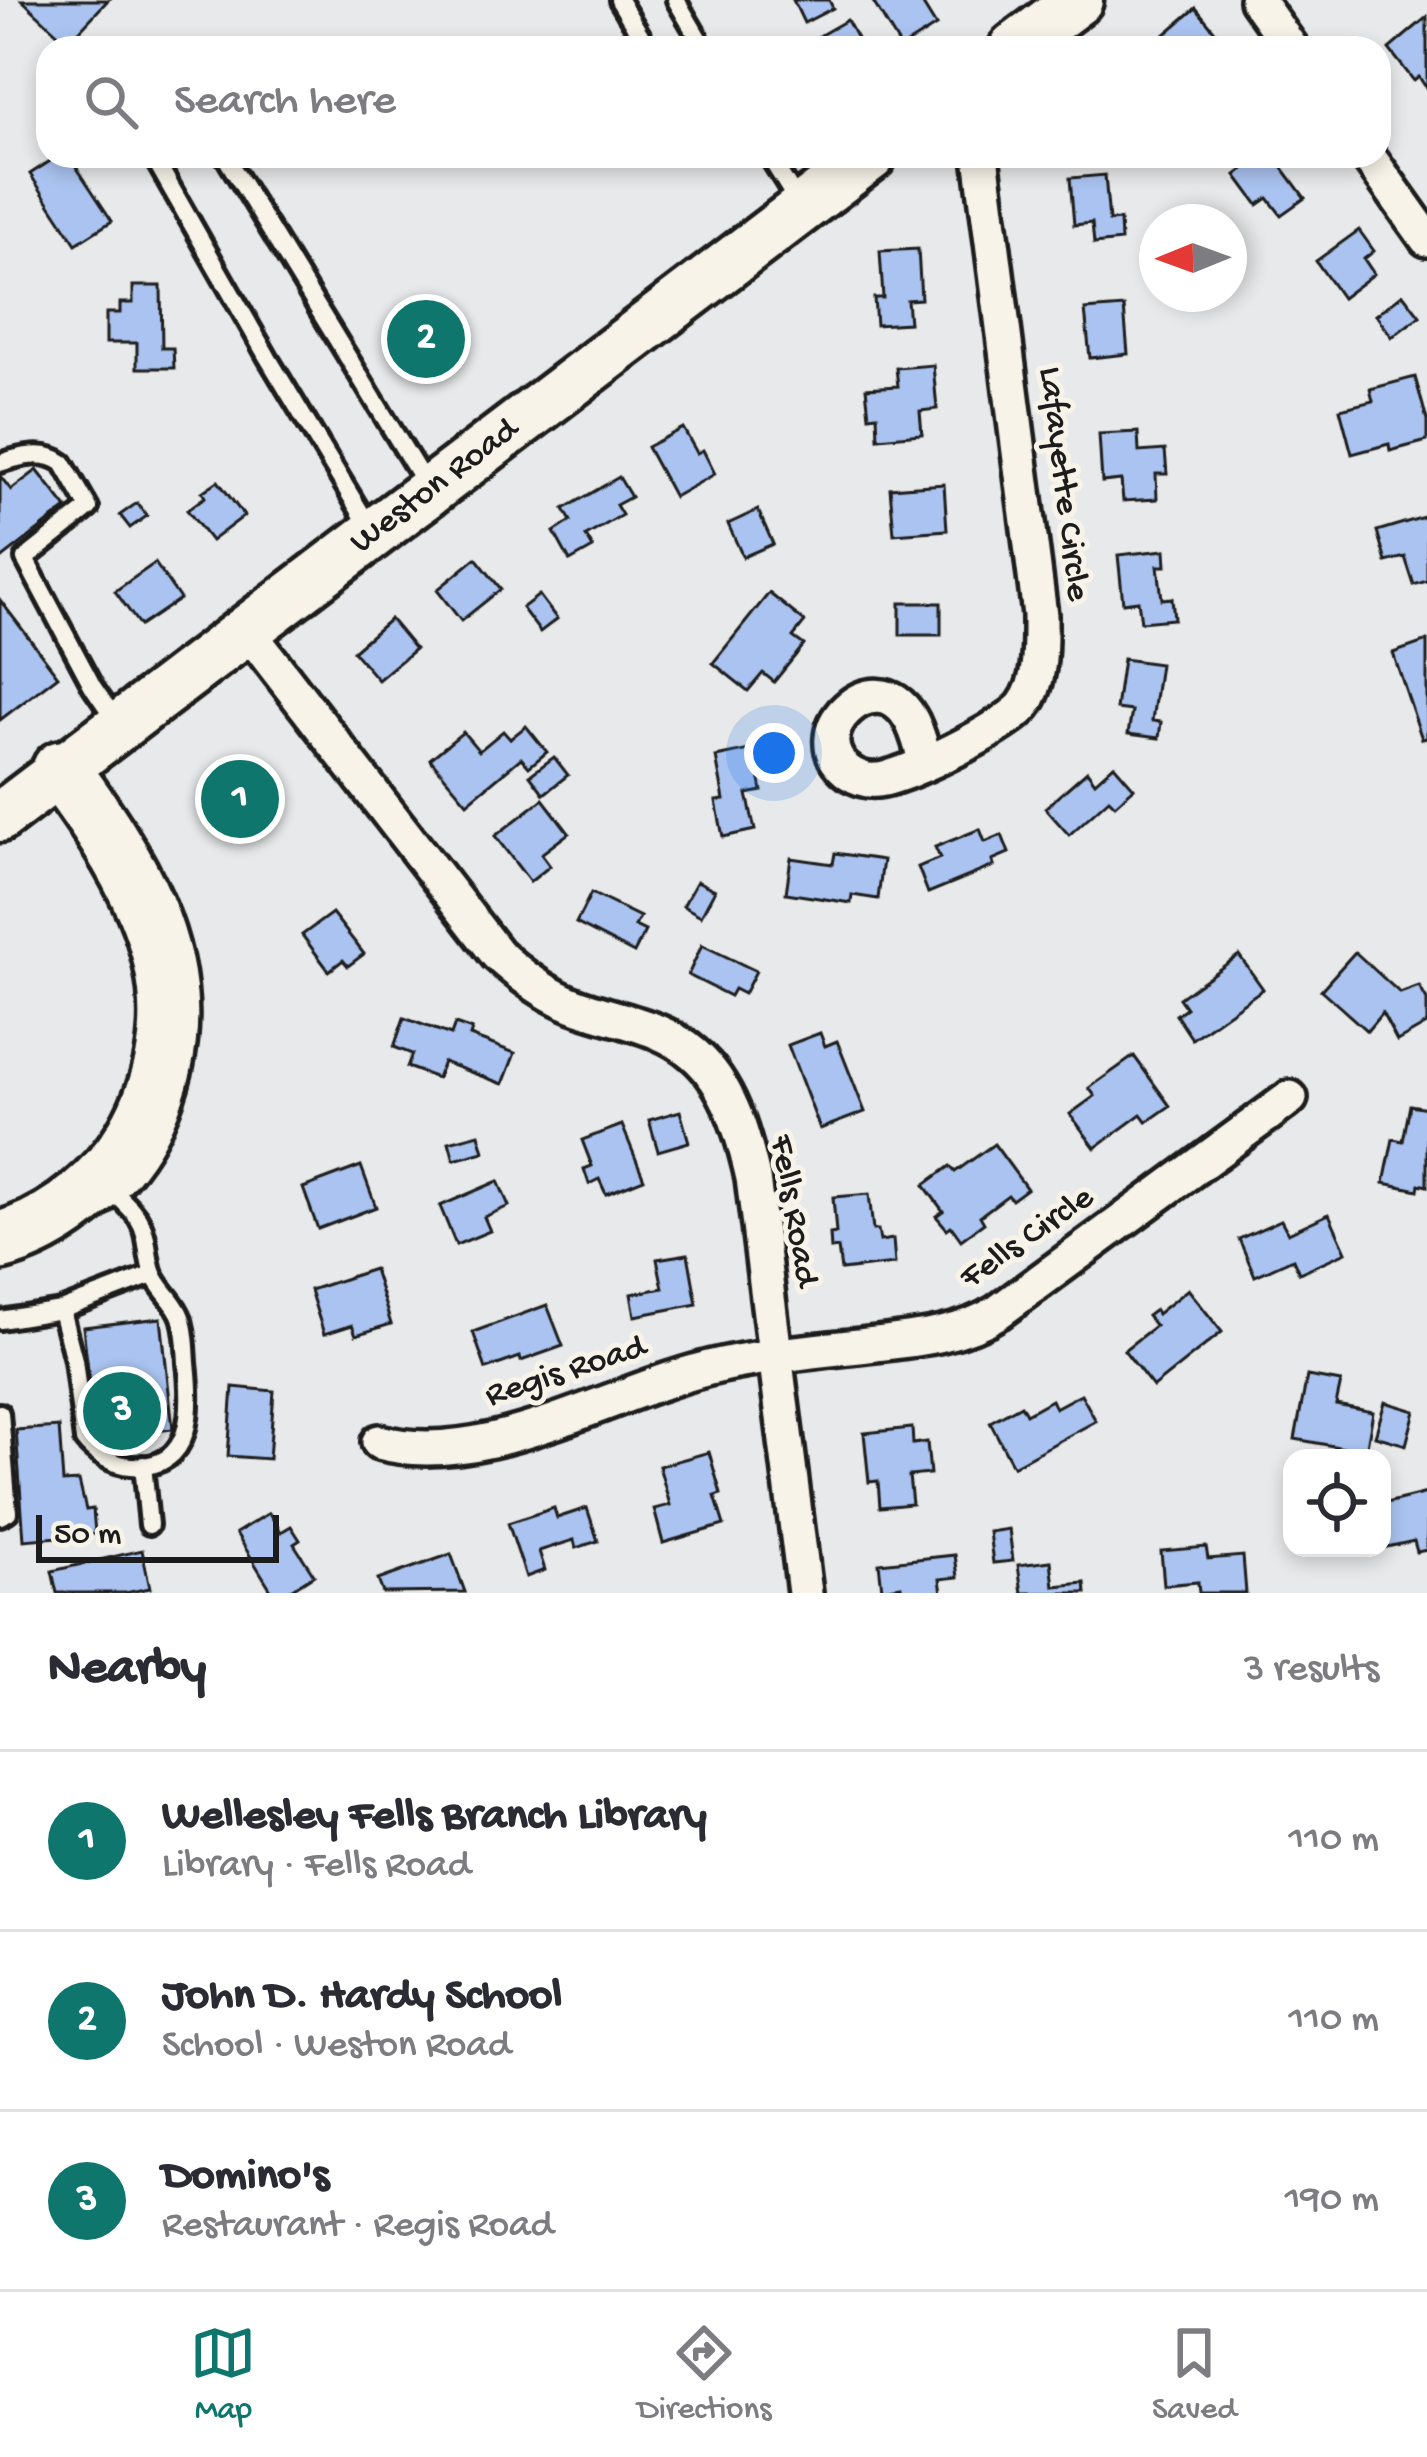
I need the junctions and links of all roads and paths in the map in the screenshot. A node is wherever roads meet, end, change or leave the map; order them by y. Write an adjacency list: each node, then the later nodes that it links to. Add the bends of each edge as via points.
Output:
1 (619, 0): 5 (lane)
2 (676, 0): 6 (lane)
3 (1078, 0): 7 (main road)
4 (1257, 0): 8 (street)
5 (641, 36)
6 (697, 36)
7 (1030, 36)
8 (1282, 36)
9 (160, 168): 19 (lane)
10 (232, 168): 18 (lane)
11 (777, 168): 15 (lane)
12 (855, 168): 15 (main road, Weston Road)
13 (983, 168): 22 (street, Lafayette Circle, via 1040,667 1024,705 995,729)
14 (1377, 168): 16 (street)
15 (802, 207): 18 (main road, Weston Road)
16 (1427, 239)
17 (0, 463): 21 (lane, via 58,458 89,508 26,559)
18 (430, 491): 19 (main road, Weston Road)
19 (373, 534): 20 (main road, Weston Road)
20 (247, 630): 21 (main road, Weston Road); 31 (street, Fells Road, via 497,954 566,1002 676,1041 712,1074 748,1155)
21 (120, 726): 23 (main road, Weston Road)
22 (926, 762)
23 (61, 770): 24 (main road, Weston Road); 26 (highway, via 135,884 170,992 157,1090)
24 (0, 817)
25 (1289, 1098): 31 (street, Fells Circle, via 985,1320 917,1339)
26 (100, 1180): 27 (highway, via 47,1221); 28 (lane, via 140,1222)
27 (0, 1241)
28 (152, 1275): 29 (lane); 34 (lane, via 183,1322 190,1404 180,1445)
29 (61, 1310): 30 (lane); 34 (lane, via 85,1440 110,1460)
30 (0, 1320)
31 (775, 1356): 33 (street, Regis Road, via 705,1369 482,1441 430,1448); 37 (street, Fells Road)
32 (0, 1413): 35 (lane, via 8,1512)
33 (379, 1442)
34 (143, 1466): 36 (lane)
35 (0, 1516)
36 (149, 1525)
37 (805, 1593)

